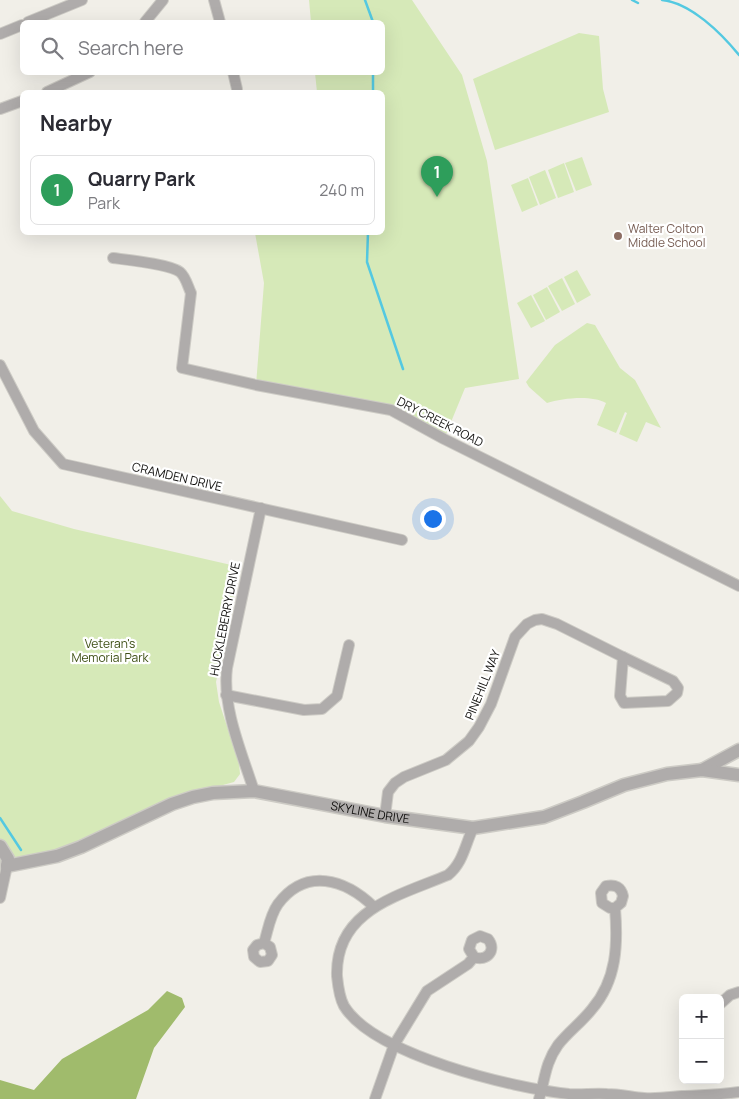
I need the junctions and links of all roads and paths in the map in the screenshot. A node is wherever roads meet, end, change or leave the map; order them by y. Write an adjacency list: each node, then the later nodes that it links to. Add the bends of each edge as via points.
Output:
1 (82, 0): 4 (street)
2 (163, 0): 5 (street)
3 (214, 0): 6 (street)
4 (33, 20)
5 (147, 20)
6 (219, 20)
7 (20, 26): 8 (street)
8 (0, 34)
9 (84, 75): 12 (street)
10 (234, 75): 11 (street)
11 (237, 89)
12 (51, 90)
13 (20, 102): 14 (street)
14 (0, 109)
15 (113, 258): 19 (street, DRY CREEK ROAD, via 168,267 180,272 187,282 191,293 182,368 391,410)
16 (0, 365): 17 (street, CRAMDEN DRIVE, via 34,430 63,464)
17 (261, 508): 18 (street, CRAMDEN DRIVE); 22 (street, HUCKLEBERRY DRIVE, via 227,668)
18 (402, 540)
19 (739, 586)
20 (349, 645): 22 (street, via 337,696 322,709 304,710)
21 (623, 657): 21 (street, PINEHILL WAY, via 673,682 678,688 677,693 668,701 624,704 620,696); 28 (street, PINEHILL WAY, via 557,624 542,619 527,624 515,638 480,727 446,760 395,783 388,792)
22 (226, 695): 27 (street, HUCKLEBERRY DRIVE)
23 (739, 752): 24 (street); 25 (street)
24 (702, 770): 25 (street, SKYLINE DRIVE); 29 (street, SKYLINE DRIVE, via 637,780 544,817)
25 (722, 772): 26 (street, SKYLINE DRIVE)
26 (739, 775)
27 (254, 792): 28 (street, SKYLINE DRIVE); 31 (street, SKYLINE DRIVE, via 193,797 57,856)
28 (385, 816): 29 (street, SKYLINE DRIVE)
29 (473, 828): 33 (street, via 460,863 448,875)
30 (0, 846): 31 (street, via 8,859)
31 (3, 863): 32 (street)
32 (0, 898)
33 (374, 907): 35 (street, via 362,895 340,883 309,881 294,888 278,905); 39 (street, via 354,924 341,945 337,958 338,990 344,1005 356,1020 372,1034)
34 (615, 908): 41 (street, via 615,953 606,991 558,1046 545,1070)
35 (264, 944)
36 (474, 957): 39 (street, via 427,991)
37 (739, 992): 38 (street)
38 (724, 1000)
39 (394, 1045): 41 (street, via 476,1076); 42 (street)
40 (739, 1092): 41 (street, via 646,1098 607,1094)
41 (540, 1094)
42 (375, 1099)

